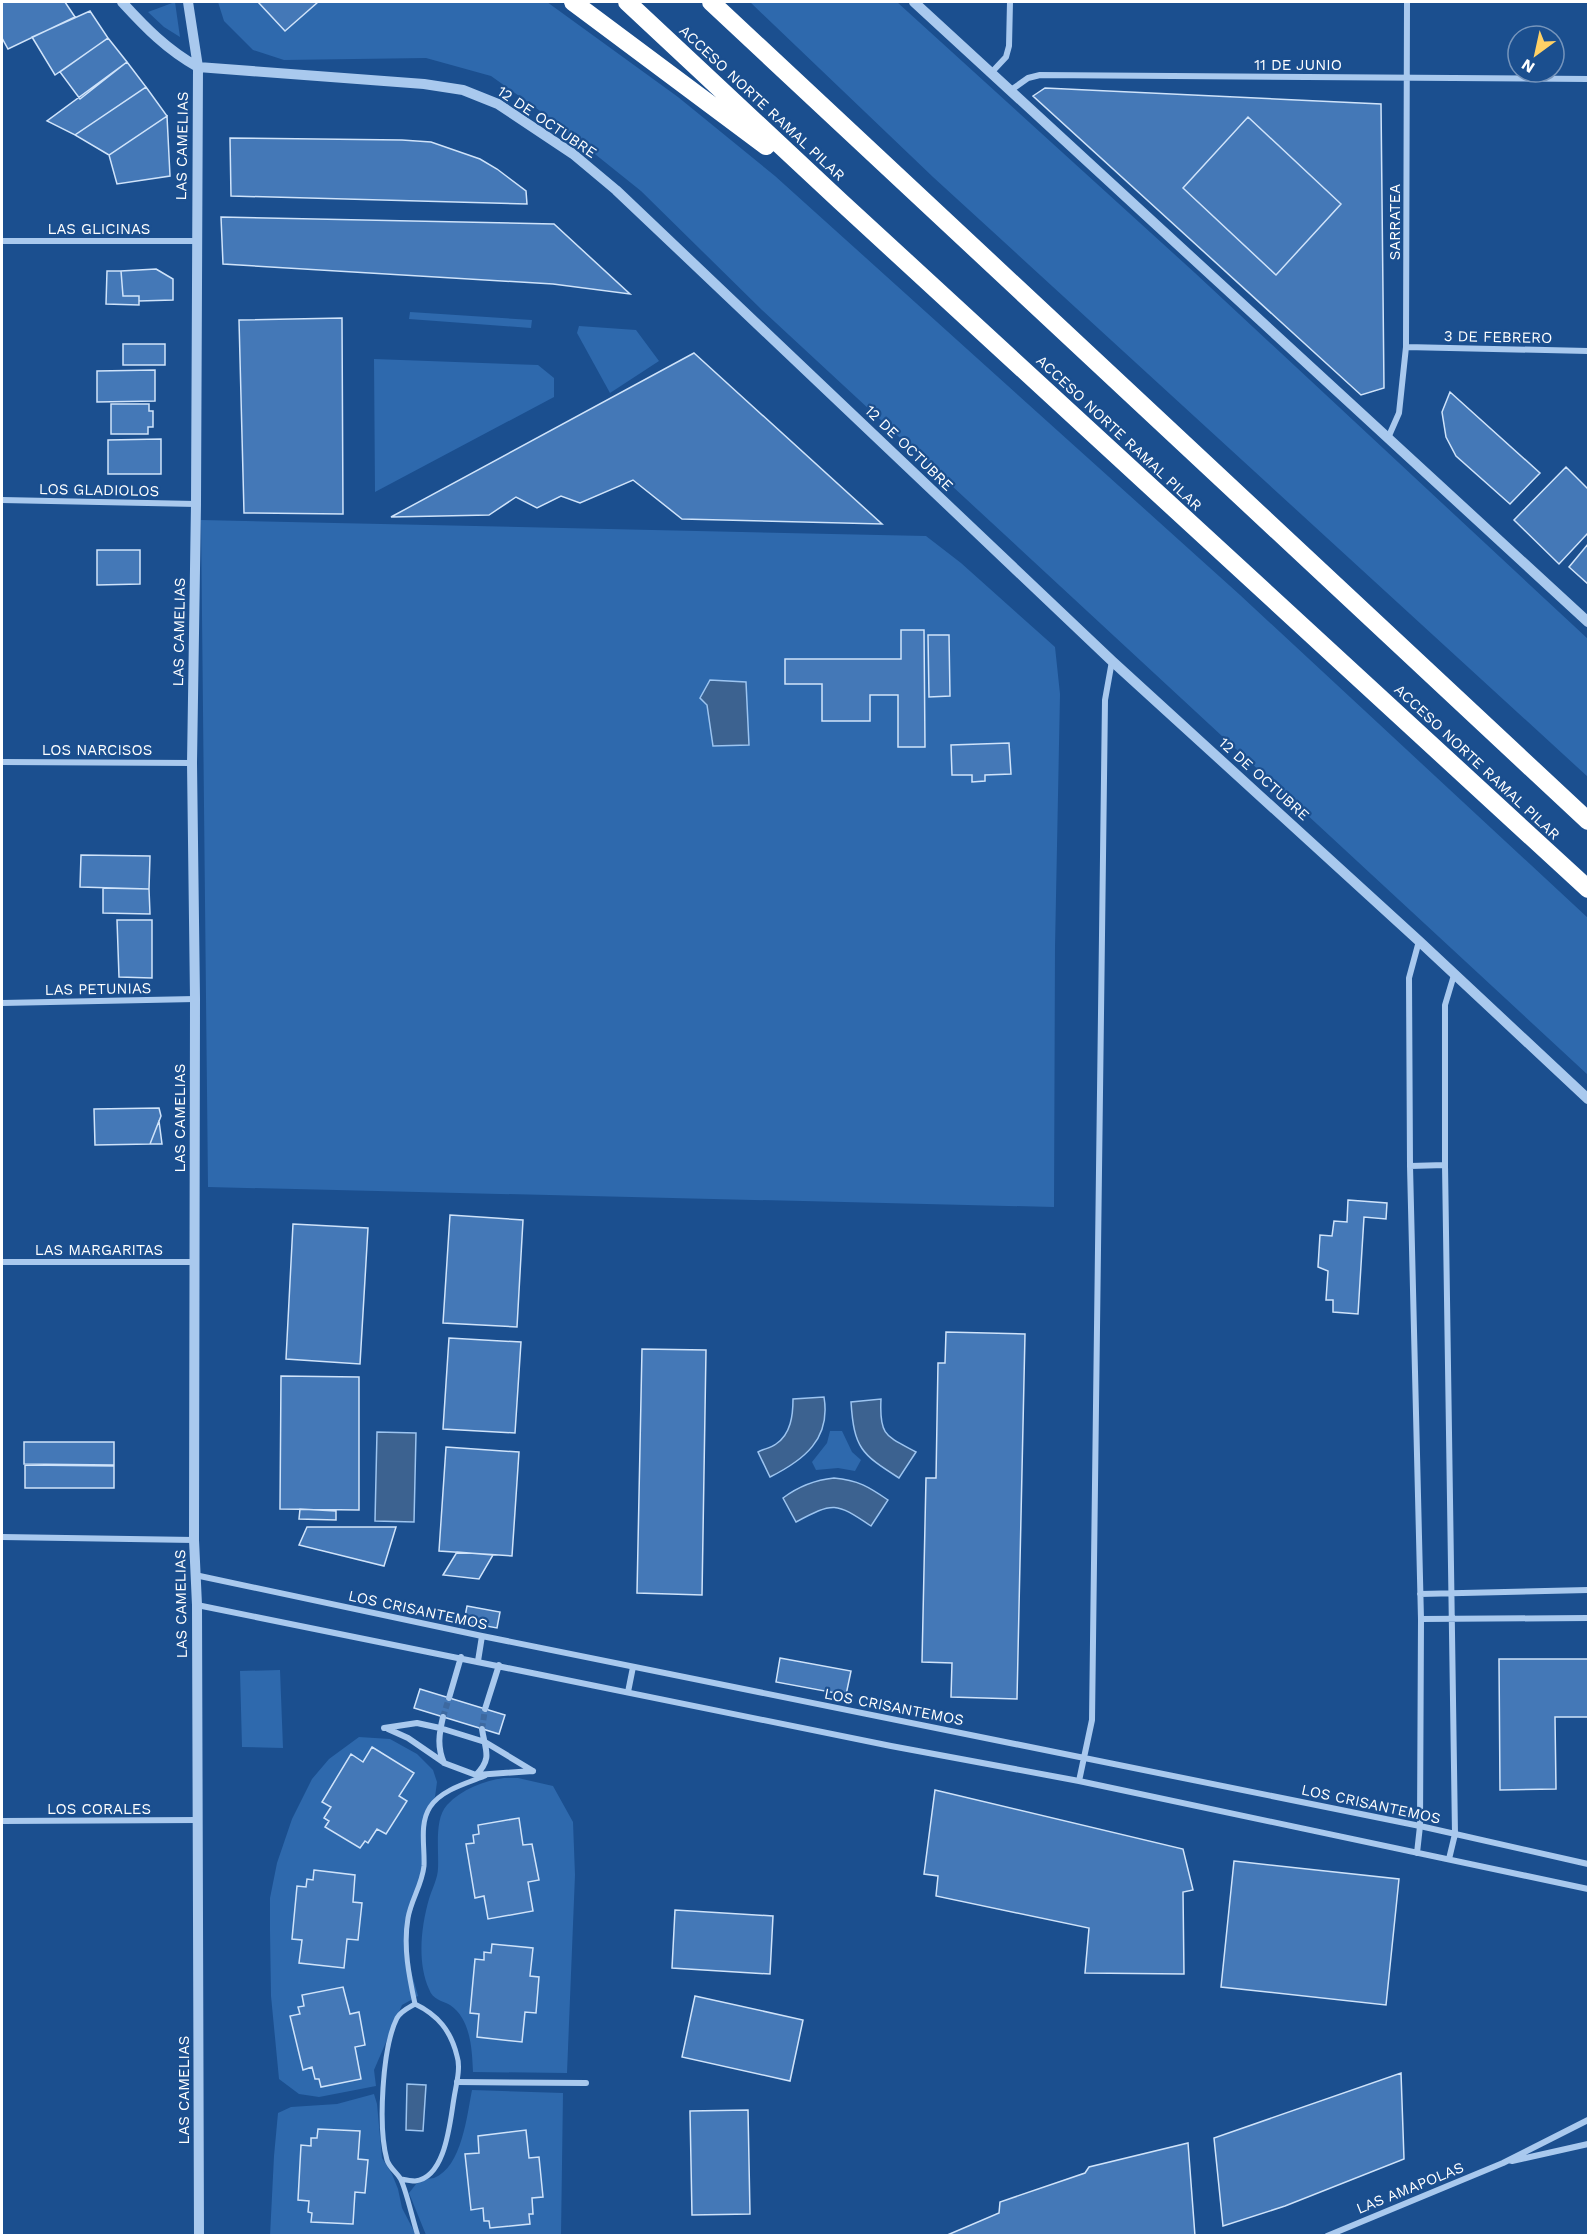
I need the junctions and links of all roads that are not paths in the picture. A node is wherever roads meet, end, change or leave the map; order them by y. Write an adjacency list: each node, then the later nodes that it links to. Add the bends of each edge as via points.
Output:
1 (122, 2): 10 (street, 12 DE OCTUBRE, via 177,56)
2 (188, 2): 10 (street, LAS CAMELIAS)
3 (573, 2): 16 (highway)
4 (627, 2): 16 (highway, ACCESO NORTE RAMAL PILAR)
5 (711, 2): 14 (highway)
6 (729, 2): 14 (highway)
7 (914, 2): 11 (street)
8 (1010, 2): 11 (street, via 1009,46 1006,57)
9 (1407, 2): 12 (street, SARRATEA)
10 (198, 67): 18 (street, LAS CAMELIAS); 25 (street, 12 DE OCTUBRE, via 424,84 463,90 498,104 573,154 616,190)
11 (992, 72): 15 (street)
12 (1407, 78): 13 (street, 11 DE JUNIO); 15 (street, 11 DE JUNIO, via 1040,75); 19 (street, SARRATEA)
13 (1588, 80)
14 (799, 85): 28 (highway)
15 (1011, 90): 21 (street)
16 (840, 201): 29 (highway, ACCESO NORTE RAMAL PILAR)
17 (2, 241): 18 (street, LAS GLICINAS)
18 (196, 241): 23 (street, LAS CAMELIAS)
19 (1406, 347): 20 (street, 3 DE FEBRERO); 21 (street, SARRATEA, via 1399,413)
20 (1588, 351)
21 (1388, 439): 24 (street)
22 (2, 500): 23 (street, LOS GLADIOLOS)
23 (196, 504): 27 (street, LAS CAMELIAS)
24 (1588, 622)
25 (1112, 661): 30 (street, 12 DE OCTUBRE); 61 (street, via 1105,700 1092,1720)
26 (2, 762): 27 (street, LOS NARCISOS)
27 (192, 763): 32 (street, LAS CAMELIAS)
28 (1588, 820)
29 (1588, 889)
30 (1419, 941): 31 (street, 12 DE OCTUBRE); 36 (street, via 1409,978)
31 (1454, 975): 34 (street, 12 DE OCTUBRE); 35 (street, via 1445,1005)
32 (195, 999): 33 (street, LAS PETUNIAS); 38 (street, LAS CAMELIAS)
33 (2, 1003)
34 (1588, 1099)
35 (1445, 1165): 36 (street); 43 (street)
36 (1410, 1166): 44 (street)
37 (2, 1262): 38 (street, LAS MARGARITAS)
38 (196, 1262): 40 (street, LAS CAMELIAS)
39 (2, 1537): 40 (street)
40 (194, 1540): 41 (street, LAS CAMELIAS)
41 (195, 1575): 45 (street, LAS CAMELIAS); 49 (street, LOS CRISANTEMOS)
42 (1588, 1590): 43 (street)
43 (1451, 1592): 44 (street); 48 (street)
44 (1420, 1594): 47 (street)
45 (197, 1605): 50 (street); 67 (street, LAS CAMELIAS)
46 (1588, 1618): 48 (street)
47 (1421, 1619): 48 (street); 68 (street)
48 (1452, 1619): 69 (street)
49 (482, 1636): 51 (street); 53 (street, LOS CRISANTEMOS)
50 (461, 1658): 51 (street); 55 (street)
51 (478, 1661): 52 (street)
52 (500, 1665): 54 (street); 56 (street)
53 (633, 1666): 54 (street); 61 (street, LOS CRISANTEMOS)
54 (628, 1692): 65 (street)
55 (449, 1698)
56 (485, 1709)
57 (444, 1717): 58 (street)
58 (440, 1728): 60 (street); 62 (street, via 439,1751); 62 (street, via 417,1723 384,1728 399,1733)
59 (482, 1729): 60 (street)
60 (485, 1742): 63 (street, via 486,1762); 64 (street, via 533,1771)
61 (1085, 1757): 65 (street); 68 (street, LOS CRISANTEMOS)
62 (444, 1763): 63 (street)
63 (476, 1775): 64 (street)
64 (486, 1775): 74 (street, via 455,1788 429,1808 423,1837 424,1865 408,1916 406,1940)
65 (1079, 1781): 70 (street)
66 (2, 1821): 67 (street, LOS CORALES)
67 (198, 1821): 81 (street, LAS CAMELIAS)
68 (1420, 1826): 69 (street, LOS CRISANTEMOS); 70 (street)
69 (1455, 1834): 71 (street); 72 (street, LOS CRISANTEMOS)
70 (1417, 1853): 71 (street)
71 (1449, 1859): 73 (street)
72 (1588, 1864)
73 (1588, 1889)
74 (415, 2004): 75 (street, via 443,2024 458,2058); 80 (street, via 398,2018 382,2088 387,2162)
75 (457, 2082): 76 (street); 80 (street, via 451,2125 434,2170 417,2181)
76 (586, 2083)
77 (1588, 2120): 79 (street, LAS AMAPOLAS)
78 (1588, 2144): 79 (street, LAS AMAPOLAS)
79 (1503, 2163): 83 (street, LAS AMAPOLAS)
80 (401, 2179): 82 (street)
81 (200, 2235)
82 (418, 2235)
83 (1327, 2235)

